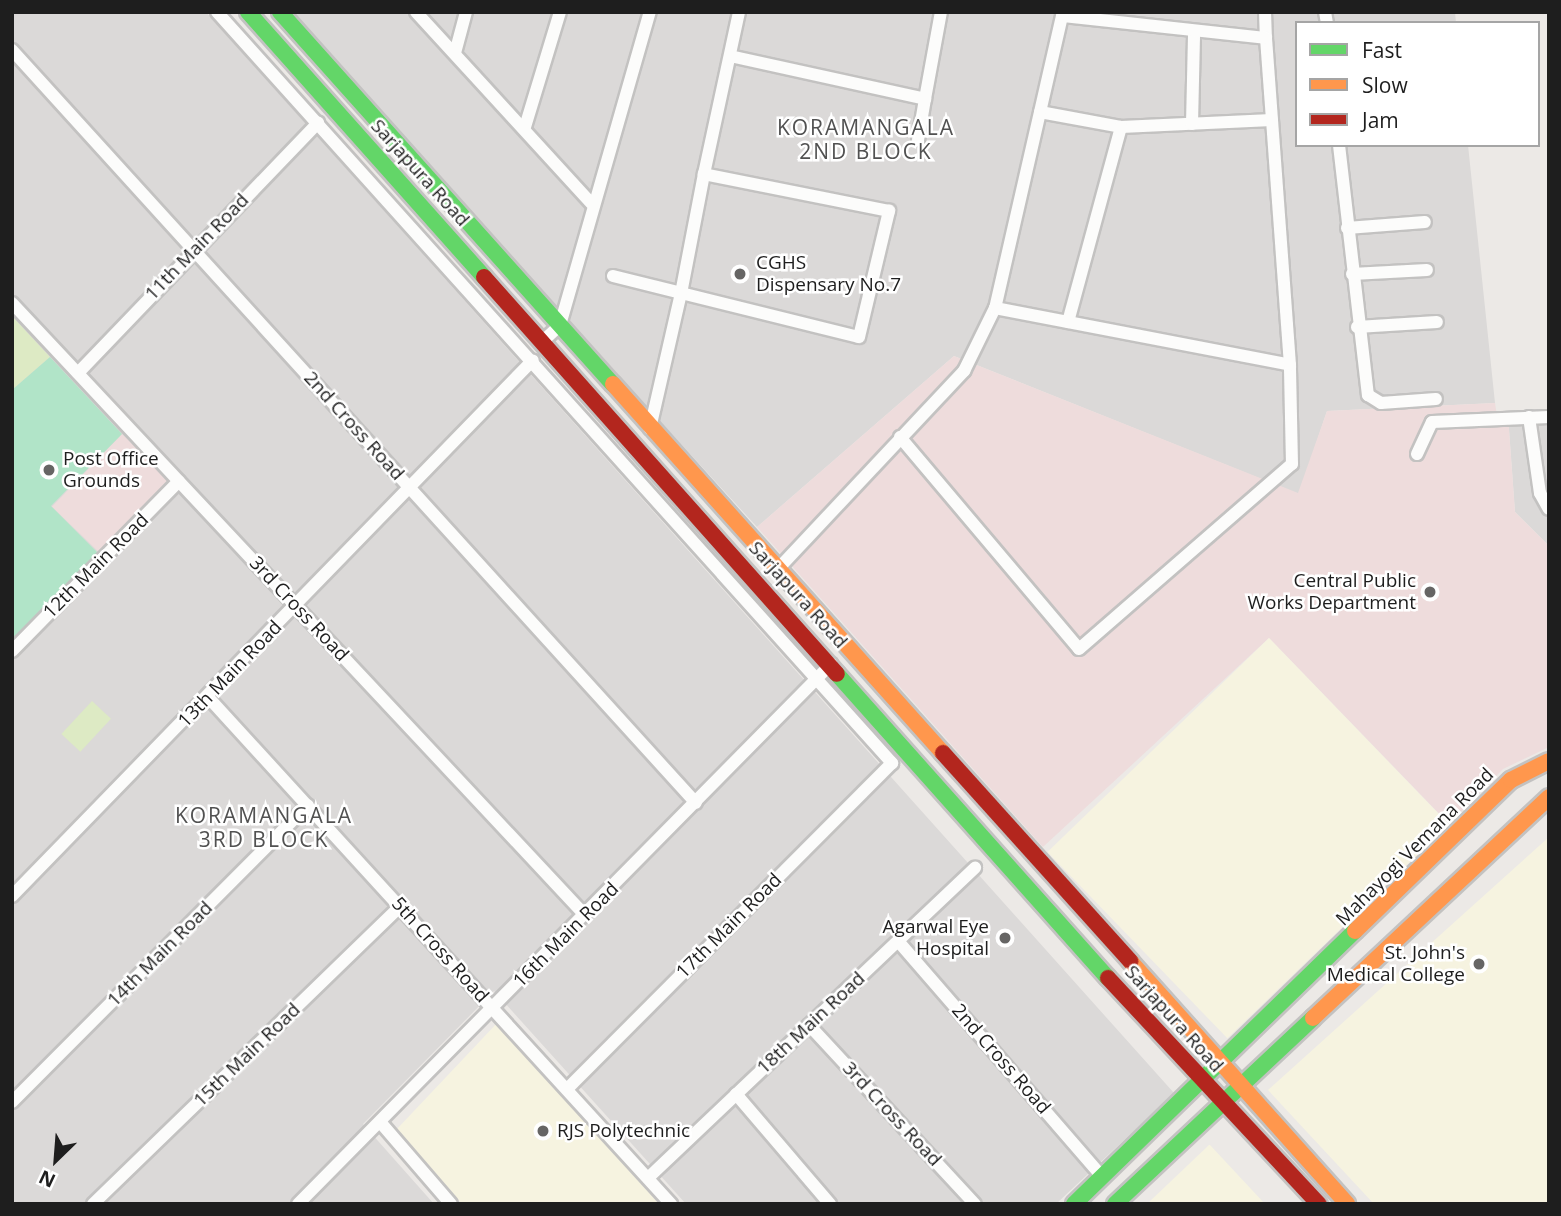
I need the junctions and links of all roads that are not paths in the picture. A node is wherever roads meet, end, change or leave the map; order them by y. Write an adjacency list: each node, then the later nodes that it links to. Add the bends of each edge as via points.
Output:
1 (217, 12): 19 (street)
2 (280, 12): 38 (main road, Sarjapura Road)
3 (416, 12): 14 (street)
4 (466, 12): 14 (street)
5 (560, 12): 21 (street)
6 (650, 12): 26 (street)
7 (739, 12): 15 (street)
8 (942, 12): 16 (street)
9 (1265, 12): 12 (street)
10 (251, 13): 40 (main road, Sarjapura Road)
11 (1194, 34): 12 (street); 17 (street, via 1062,16); 20 (street)
12 (1266, 38): 18 (street)
13 (12, 50): 29 (street, 2nd Cross Road)
14 (455, 53): 21 (street)
15 (730, 56): 16 (street); 25 (street)
16 (925, 99): 23 (street)
17 (1040, 112): 22 (street); 35 (street)
18 (1272, 120): 20 (street); 42 (street)
19 (318, 123): 29 (street, 11th Main Road); 41 (street)
20 (1192, 124): 22 (street)
21 (525, 127): 26 (street)
22 (1121, 127): 36 (street)
23 (918, 140)
24 (1339, 147): 28 (street)
25 (704, 174): 33 (street); 33 (street, via 888,211 859,337)
26 (591, 203): 38 (street)
27 (1425, 222): 28 (street)
28 (1347, 228): 31 (street)
29 (193, 249): 43 (street, 11th Main Road); 51 (street, 2nd Cross Road)
30 (1427, 270): 31 (street)
31 (1352, 274): 39 (street)
32 (613, 276): 33 (street)
33 (681, 293): 47 (street)
34 (12, 303): 43 (street, 3rd Cross Road)
35 (995, 308): 36 (street); 48 (street, via 964,371)
36 (1068, 322): 42 (street)
37 (1437, 323): 39 (street)
38 (560, 325): 40 (street); 47 (main road, Sarjapura Road)
39 (1357, 327): 44 (street, via 1372,400)
40 (543, 341): 57 (main road, Sarjapura Road)
41 (533, 360): 51 (street, 13th Main Road); 58 (street)
42 (1290, 365): 48 (street, via 1292,464 1079,649)
43 (78, 373): 50 (street, 3rd Cross Road)
44 (1436, 399)
45 (1529, 417): 46 (street); 49 (street, via 1432,422); 52 (street)
46 (1549, 417)
47 (650, 428): 54 (main road, Sarjapura Road)
48 (900, 438): 54 (street)
49 (1417, 454)
50 (179, 481): 55 (street, 3rd Cross Road); 56 (street, 12th Main Road)
51 (410, 488): 55 (street, 13th Main Road); 62 (street, 2nd Cross Road)
52 (1544, 493): 53 (street)
53 (1549, 509)
54 (778, 569): 71 (main road, Sarjapura Road)
55 (296, 606): 59 (street, 13th Main Road); 67 (street, 3rd Cross Road)
56 (12, 651)
57 (831, 664): 58 (street, 16th Main Road); 64 (main road, Sarjapura Road)
58 (816, 681): 62 (street, 16th Main Road); 74 (street, 17th Main Road, via 892,763)
59 (208, 696): 63 (street, 5th Cross Road); 65 (street, 13th Main Road)
60 (1549, 761): 71 (main road, Mahayogi Vemana Road, via 1511,780)
61 (1549, 797): 73 (main road)
62 (696, 803): 67 (street, 16th Main Road)
63 (308, 805): 66 (street, 5th Cross Road); 76 (street, 14th Main Road)
64 (995, 849): 68 (street, 18th Main Road); 72 (main road, Sarjapura Road)
65 (12, 896)
66 (400, 906): 69 (street, 5th Cross Road); 82 (street, 15th Main Road)
67 (585, 915): 69 (street, 16th Main Road)
68 (898, 941): 70 (street, 18th Main Road); 80 (street, 2nd Cross Road)
69 (493, 1009): 74 (street, 5th Cross Road); 78 (street, 16th Main Road)
70 (809, 1025): 75 (street, 18th Main Road); 86 (street, 3rd Cross Road)
71 (1220, 1068): 72 (main road, Mahayogi Vemana Road); 73 (main road, Sarjapura Road)
72 (1203, 1084): 77 (main road, Sarjapura Road); 80 (main road, Mahayogi Vemana Road)
73 (1238, 1087): 77 (main road); 90 (main road, Sarjapura Road)
74 (567, 1089): 79 (street, 5th Cross Road)
75 (736, 1094): 79 (street, 18th Main Road); 85 (street)
76 (12, 1102)
77 (1222, 1102): 88 (main road); 89 (main road, Sarjapura Road)
78 (381, 1123): 81 (street, 16th Main Road); 83 (street)
79 (648, 1178): 84 (street, 5th Cross Road)
80 (1103, 1178): 87 (main road, Mahayogi Vemana Road)
81 (304, 1202)
82 (93, 1204)
83 (451, 1204)
84 (671, 1204)
85 (830, 1204)
86 (975, 1204)
87 (1074, 1204)
88 (1115, 1204)
89 (1319, 1204)
90 (1347, 1204)

